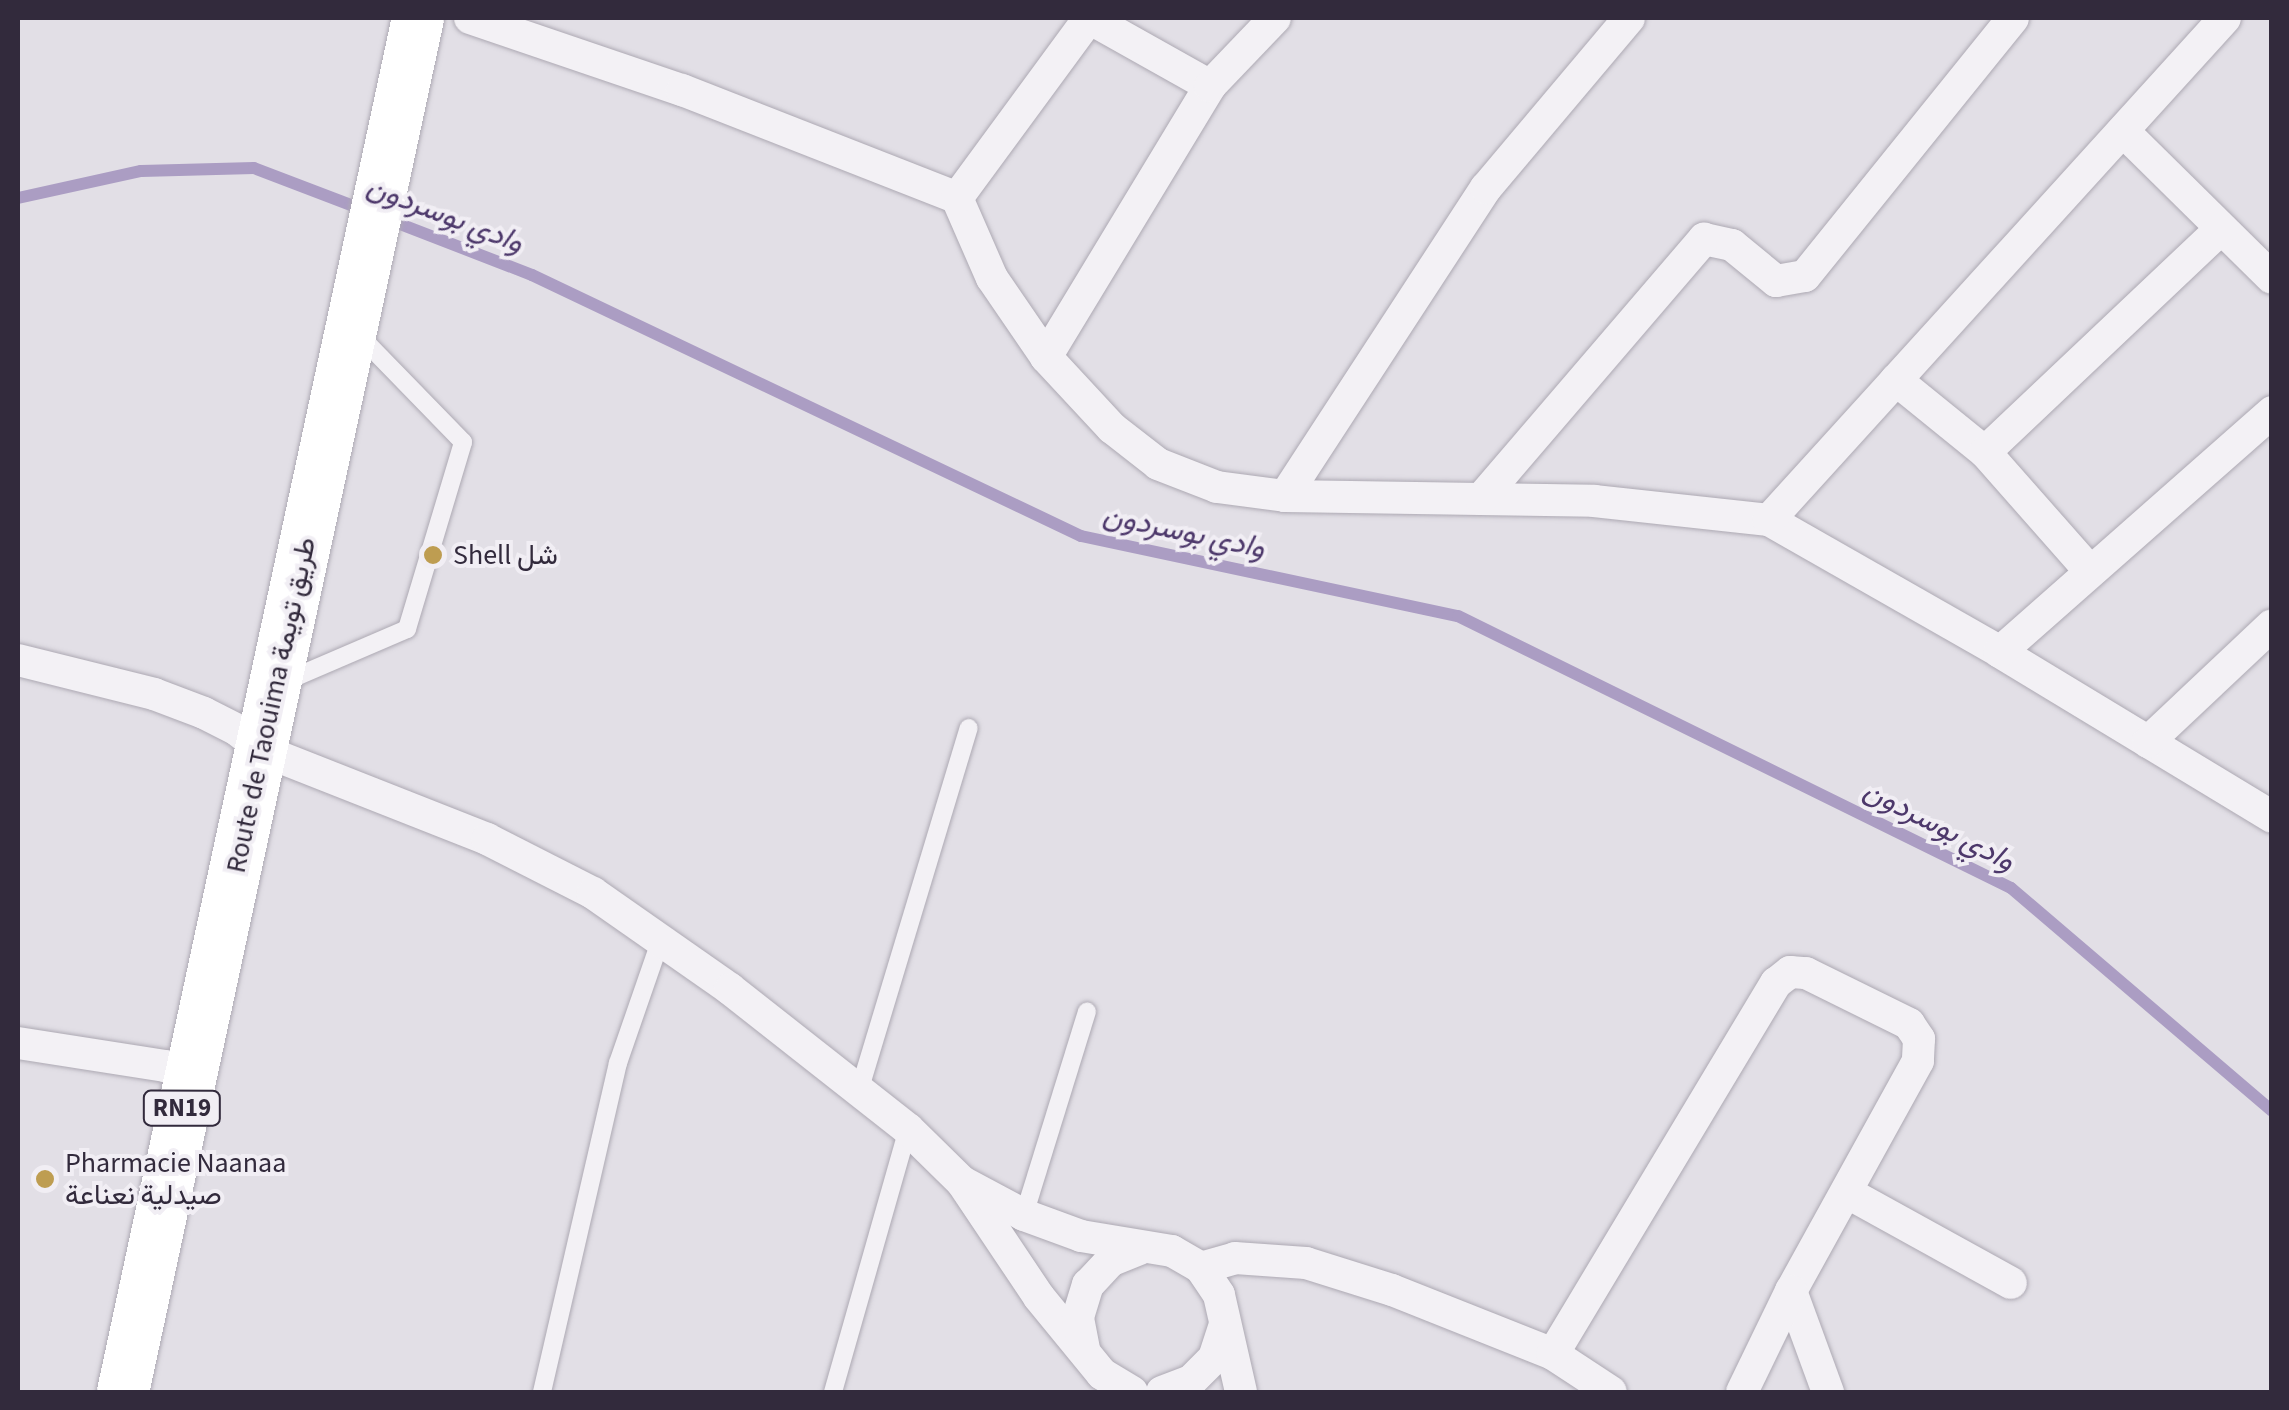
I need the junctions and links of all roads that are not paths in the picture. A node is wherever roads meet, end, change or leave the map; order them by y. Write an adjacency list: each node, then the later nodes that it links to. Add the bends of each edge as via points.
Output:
1 (418, 18): 13 (main road, Route de Taouima طريق تويمة / RN19)
2 (470, 18): 10 (street, via 682,90)
3 (1089, 18): 8 (street); 10 (street)
4 (1275, 18): 8 (street)
5 (2013, 18): 19 (street, via 1805,276 1776,281 1732,246 1704,239)
6 (2224, 18): 9 (street)
7 (1613, 23): 18 (street, via 1486,188)
8 (1210, 86): 14 (street)
9 (2123, 131): 11 (street); 15 (street)
10 (957, 198): 14 (street, via 992,278)
11 (2221, 229): 12 (street); 17 (street)
12 (2272, 278)
13 (355, 308): 25 (main road, Route de Taouima طريق تويمة / RN19); 25 (lane, via 462,442 406,630)
14 (1046, 357): 18 (street, via 1112,428 1158,464 1217,487)
15 (1896, 380): 17 (street); 20 (street)
16 (2272, 412): 21 (street)
17 (1985, 452): 21 (street)
18 (1285, 496): 19 (street)
19 (1481, 499): 20 (street, via 1594,501)
20 (1769, 520): 23 (street)
21 (2090, 571): 23 (street)
22 (2272, 626): 27 (street)
23 (2000, 652): 27 (street)
24 (18, 660): 28 (street, via 154,694 237,730)
25 (275, 686): 28 (main road, Route de Taouima طريق تويمة / RN19)
26 (969, 728): 34 (lane)
27 (2148, 742): 29 (street)
28 (264, 751): 30 (street, via 488,839 592,893); 33 (main road, Route de Taouima طريق تويمة / RN19)
29 (2272, 817)
30 (661, 940): 34 (street); 47 (lane, via 618,1063)
31 (1086, 1012): 38 (lane)
32 (18, 1042): 33 (street)
33 (189, 1074): 46 (main road, Route de Taouima طريق تويمة / RN19)
34 (860, 1088): 35 (street)
35 (908, 1129): 36 (street); 48 (lane)
36 (962, 1182): 38 (street); 44 (street, via 1039,1297)
37 (1848, 1194): 41 (street); 42 (street); 45 (street, via 1912,1074 1920,1039 1900,1018 1806,972 1790,972 1776,982)
38 (1024, 1215): 39 (street)
39 (1140, 1249): 40 (street, via 1172,1251); 44 (street, via 1110,1261 1088,1285 1078,1316)
40 (1201, 1268): 43 (street, via 1219,1295); 45 (street, via 1235,1258 1306,1263)
41 (2011, 1283)
42 (1791, 1291): 52 (street); 53 (street)
43 (1224, 1327): 49 (street, via 1214,1358 1191,1382); 50 (street)
44 (1084, 1349): 49 (street, via 1102,1374)
45 (1553, 1354): 51 (street)
46 (123, 1392)
47 (542, 1392)
48 (833, 1392)
49 (1144, 1392)
50 (1241, 1392)
51 (1610, 1392)
52 (1742, 1392)
53 (1828, 1392)

